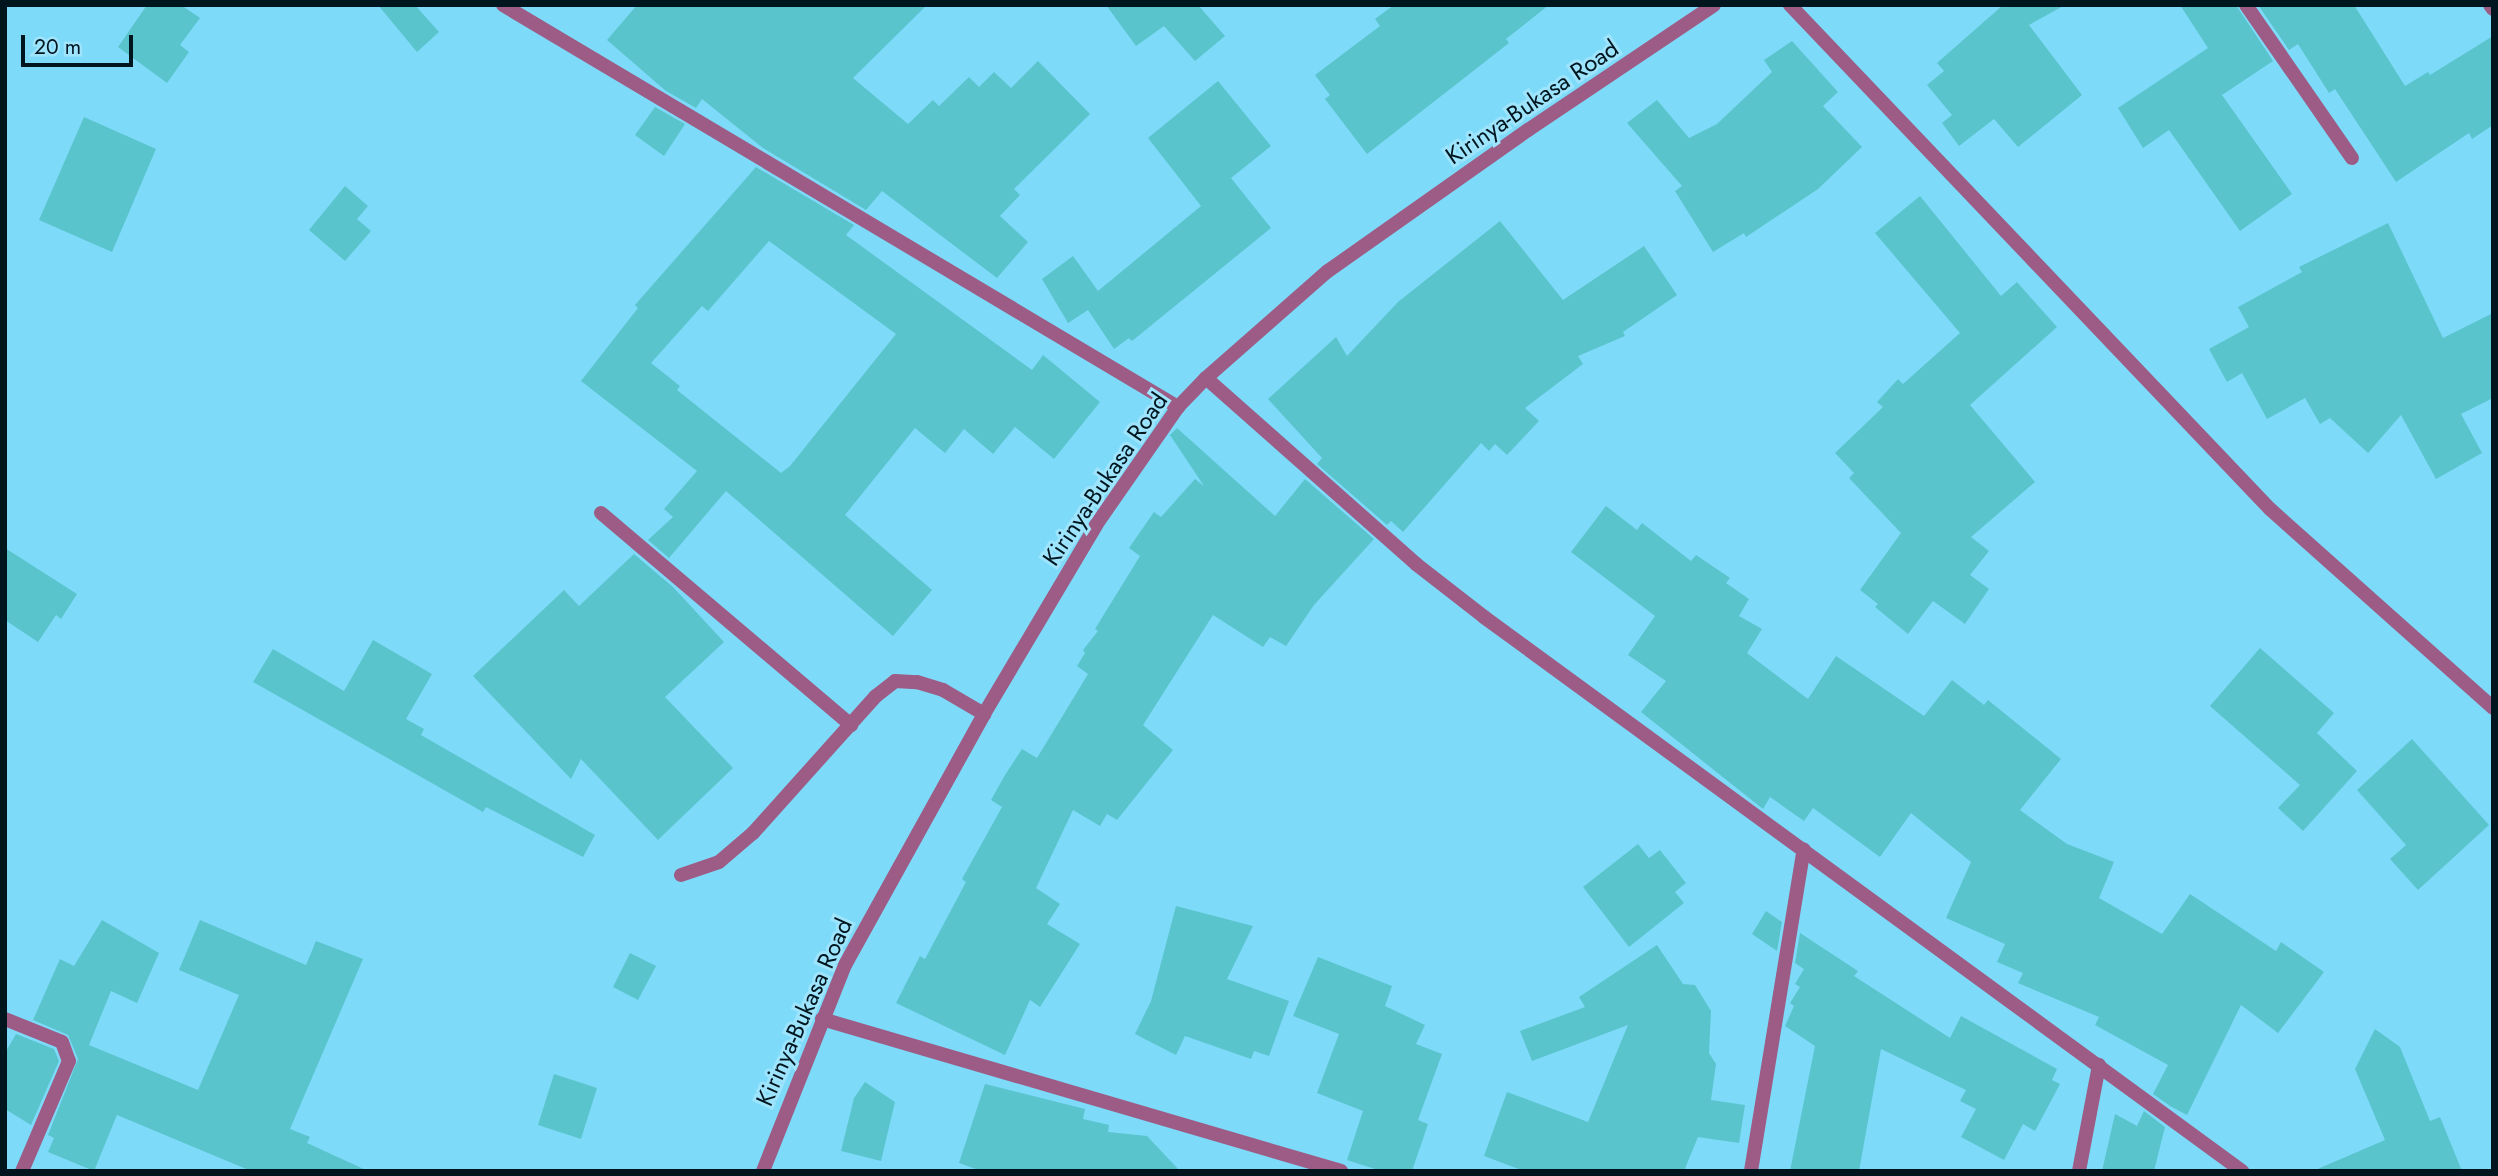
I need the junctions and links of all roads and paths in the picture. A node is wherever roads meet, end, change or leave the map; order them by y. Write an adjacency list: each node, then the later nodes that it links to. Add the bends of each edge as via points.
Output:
1 (503, 5): 7 (street)
2 (1714, 5): 6 (street, Kirinya-Bukasa Road, via 1328,271)
3 (1790, 5): 9 (street, via 2270,509)
4 (2246, 5): 5 (street)
5 (2352, 158)
6 (1206, 378): 7 (street, Kirinya-Bukasa Road); 12 (street, via 1425,571)
7 (1178, 407): 10 (street, Kirinya-Bukasa Road, via 1096,525)
8 (601, 513): 11 (street)
9 (2493, 708)
10 (984, 714): 11 (street, via 943,690 895,681); 15 (street, Kirinya-Bukasa Road, via 845,965)
11 (851, 725): 13 (street, via 753,834 719,862)
12 (1804, 849): 16 (street); 20 (street)
13 (681, 875)
14 (5, 1019): 17 (street, via 62,1042 69,1061)
15 (822, 1019): 18 (street, Kirinya-Bukasa Road); 19 (street)
16 (2099, 1065): 21 (street); 22 (street)
17 (22, 1171)
18 (763, 1171)
19 (1341, 1171)
20 (1751, 1171)
21 (2079, 1171)
22 (2242, 1171)

